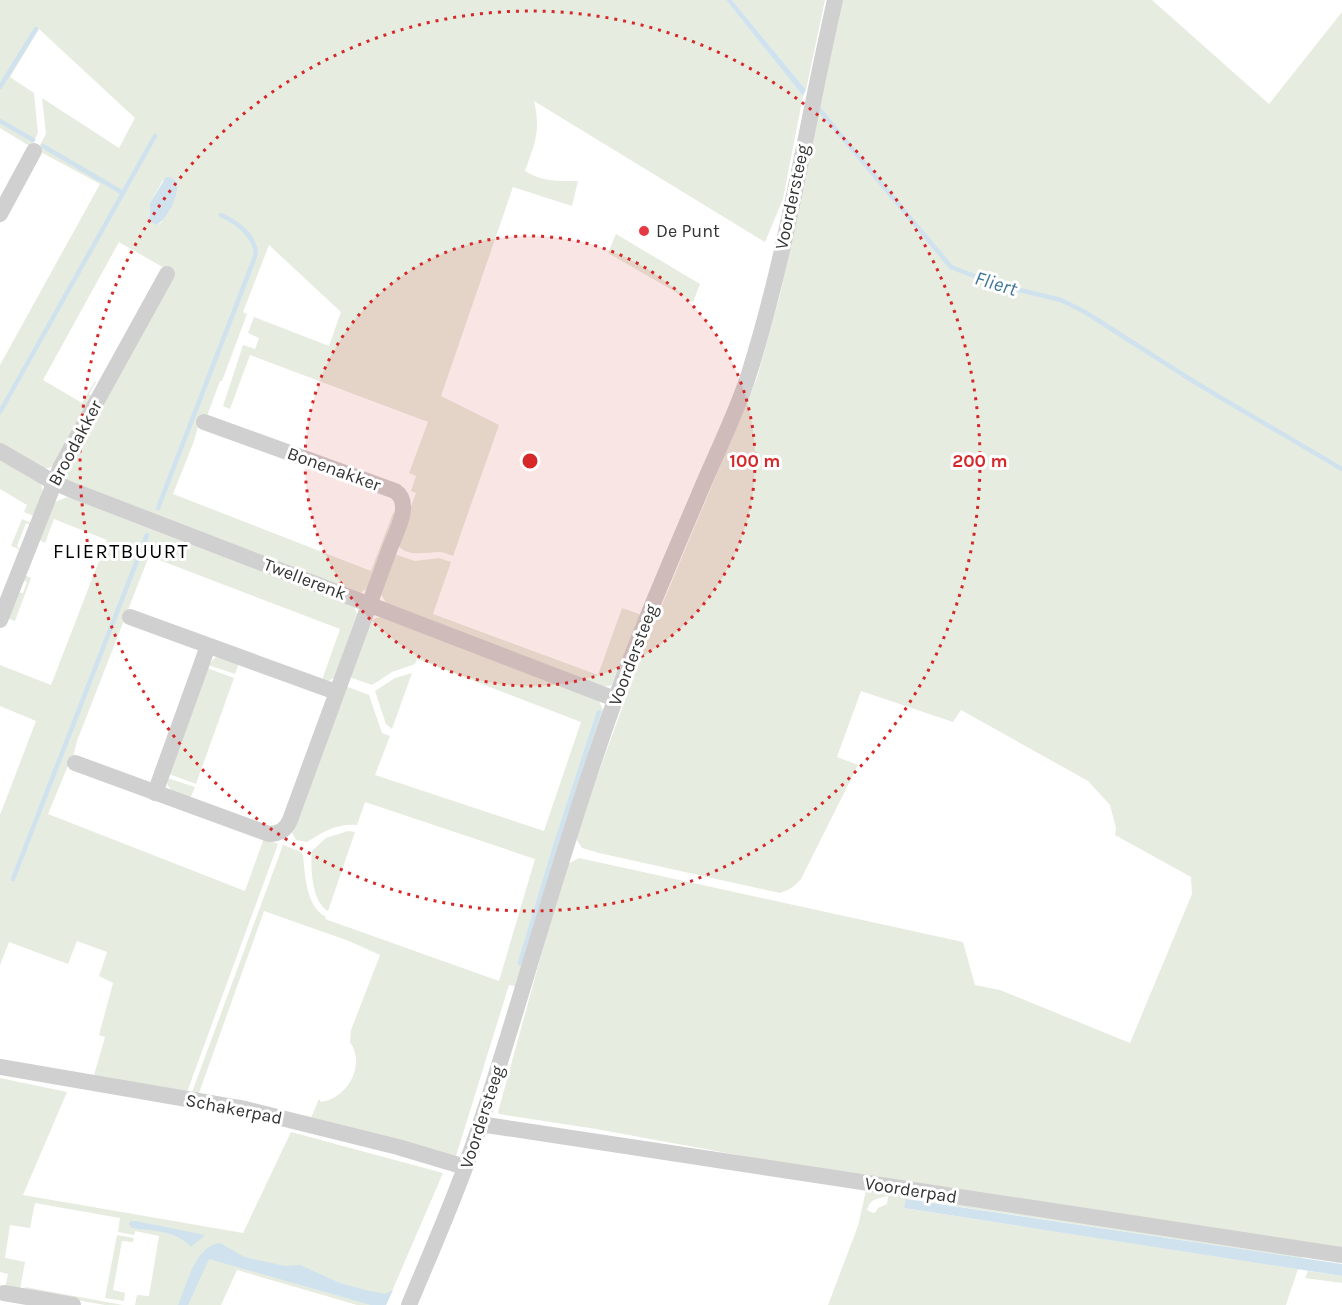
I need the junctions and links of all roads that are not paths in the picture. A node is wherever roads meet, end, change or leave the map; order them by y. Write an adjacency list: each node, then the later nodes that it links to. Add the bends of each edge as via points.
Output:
1 (835, 0): 13 (street, Voordersteeg, via 772,293 746,381)
2 (34, 151): 3 (street)
3 (0, 214)
4 (167, 274): 7 (street, Broodakker)
5 (204, 422): 8 (street, Bonenakker, via 400,494 404,508)
6 (0, 451): 7 (street, Twellerenk)
7 (53, 482): 8 (street, Twellerenk); 10 (street, Broodakker)
8 (369, 604): 12 (street, Bonenakker); 13 (street, Twellerenk)
9 (130, 617): 11 (street)
10 (0, 620)
11 (208, 646): 12 (street); 15 (street)
12 (336, 692): 15 (street, Bonenakker, via 290,820 280,832 269,834)
13 (615, 699): 17 (street, Voordersteeg)
14 (75, 764): 15 (street, Bonenakker)
15 (155, 792)
16 (0, 1067): 18 (street, Schakerpad, via 246,1109)
17 (480, 1124): 18 (street, Voordersteeg); 19 (street, Voorderpad)
18 (465, 1167): 22 (street, Voordersteeg)
19 (1342, 1255)
20 (4, 1293): 21 (street)
21 (73, 1305)
22 (409, 1305)

